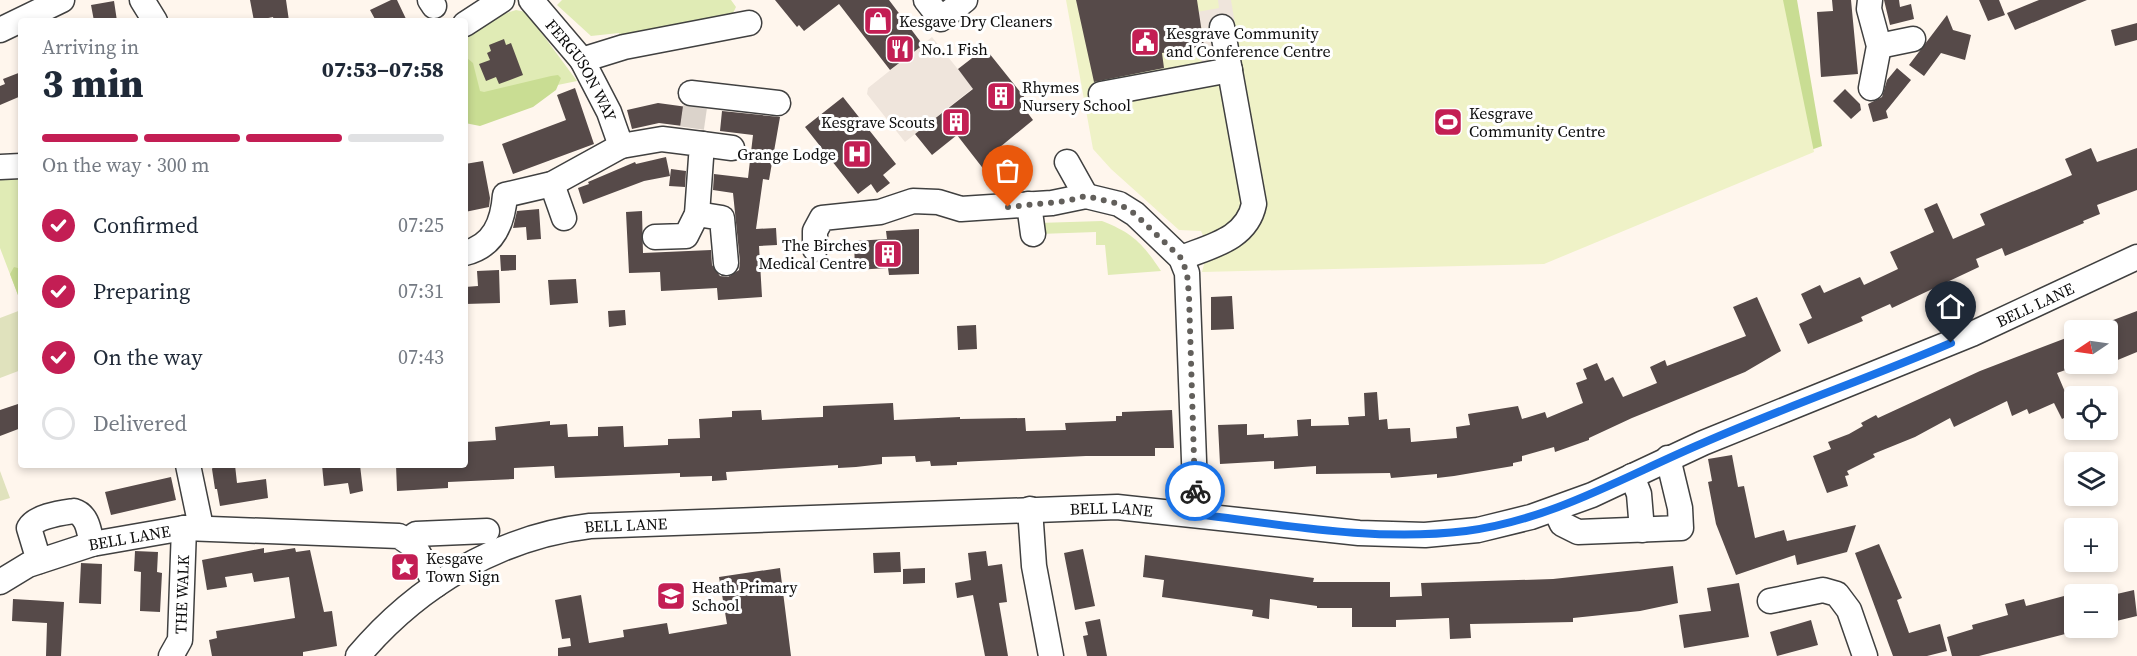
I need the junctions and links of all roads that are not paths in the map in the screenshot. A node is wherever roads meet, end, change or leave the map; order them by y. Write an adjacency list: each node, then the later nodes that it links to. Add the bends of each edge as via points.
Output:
1 (62, 0): 8 (street)
2 (142, 0): 9 (street)
3 (502, 0): 11 (street)
4 (531, 0): 17 (street, FERGUSON WAY)
5 (926, 0): 6 (street, via 941,19)
6 (965, 0)
7 (1870, 0): 16 (street)
8 (25, 18)
9 (153, 18)
10 (18, 21): 14 (street)
11 (468, 22)
12 (749, 22): 17 (street, via 624,47)
13 (1222, 27): 18 (street)
14 (0, 30)
15 (1913, 39): 16 (street)
16 (1880, 46): 19 (street)
17 (582, 60): 23 (street, FERGUSON WAY, via 609,112)
18 (1230, 70): 20 (street); 38 (street, via 1252,189 1251,218 1234,236)
19 (1872, 88)
20 (1101, 94)
21 (778, 103): 22 (street)
22 (694, 118): 23 (street, via 662,140); 24 (street); 31 (street)
23 (621, 146): 28 (street)
24 (732, 148)
25 (1067, 162): 29 (street)
26 (18, 166): 27 (street)
27 (0, 167)
28 (552, 184): 32 (street); 36 (street, via 505,195 503,219 498,228)
29 (1086, 196): 30 (street); 38 (street, via 1127,209)
30 (1029, 204): 33 (street); 35 (street, via 961,209 952,214 938,202 913,201 880,212 822,218 815,231)
31 (697, 214): 34 (street, via 686,236); 39 (street, via 722,218)
32 (564, 218)
33 (1033, 234)
34 (655, 237)
35 (815, 249)
36 (468, 252)
37 (2137, 257): 40 (street, BELL LANE, via 1972,334)
38 (1181, 258): 45 (street, via 1189,296)
39 (726, 263)
40 (1668, 458): 42 (street, BELL LANE); 47 (street, via 1681,528)
41 (188, 468): 46 (street, THE WALK)
42 (1632, 476): 44 (street, BELL LANE); 47 (street)
43 (1030, 509): 45 (street, BELL LANE, via 1117,507); 53 (street, BELL LANE, via 579,527 511,543); 57 (street, via 1034,566)
44 (1555, 509): 45 (street, BELL LANE, via 1478,530 1425,535 1359,533); 47 (street, via 1562,524 1578,532)
45 (1196, 514)
46 (193, 528): 49 (street, BELL LANE, via 390,535); 50 (street, BELL LANE); 55 (street, THE WALK, via 180,640)
47 (1642, 530)
48 (487, 531): 49 (street, BELL LANE, via 416,534)
49 (408, 540): 53 (street)
50 (92, 544): 51 (street, BELL LANE); 51 (street, via 87,523 79,512 56,515 32,523 29,528)
51 (39, 561): 52 (street, BELL LANE)
52 (0, 582)
53 (436, 585): 56 (street, BELL LANE, via 384,627)
54 (1770, 601): 58 (street, via 1823,590 1837,594 1849,610)
55 (171, 656)
56 (358, 656)
57 (1051, 656)
58 (1865, 656)

